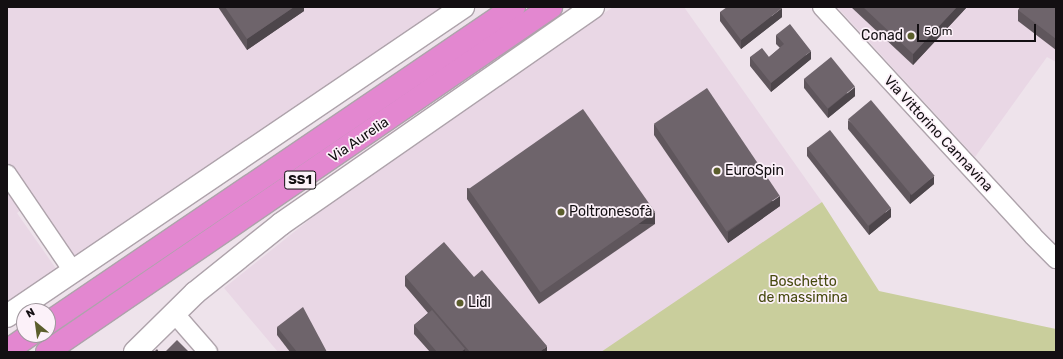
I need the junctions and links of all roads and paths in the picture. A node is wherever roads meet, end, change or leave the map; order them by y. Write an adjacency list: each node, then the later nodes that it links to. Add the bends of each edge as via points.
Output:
1 (463, 7): 8 (street)
2 (514, 7): 11 (highway, Via Aurelia / SS1)
3 (551, 7): 14 (highway, Via Aurelia / SS1)
4 (593, 7): 9 (street, Via Aurelia, via 281,224)
5 (822, 7): 7 (street, Via Vittorino Cannavina)
6 (7, 174): 8 (street)
7 (1056, 259)
8 (73, 270): 10 (street)
9 (174, 313): 15 (street, Via Aurelia); 16 (street)
10 (7, 316)
11 (56, 318)
12 (18, 343): 13 (highway)
13 (7, 351)
14 (47, 352)
15 (135, 352)
16 (208, 352)

